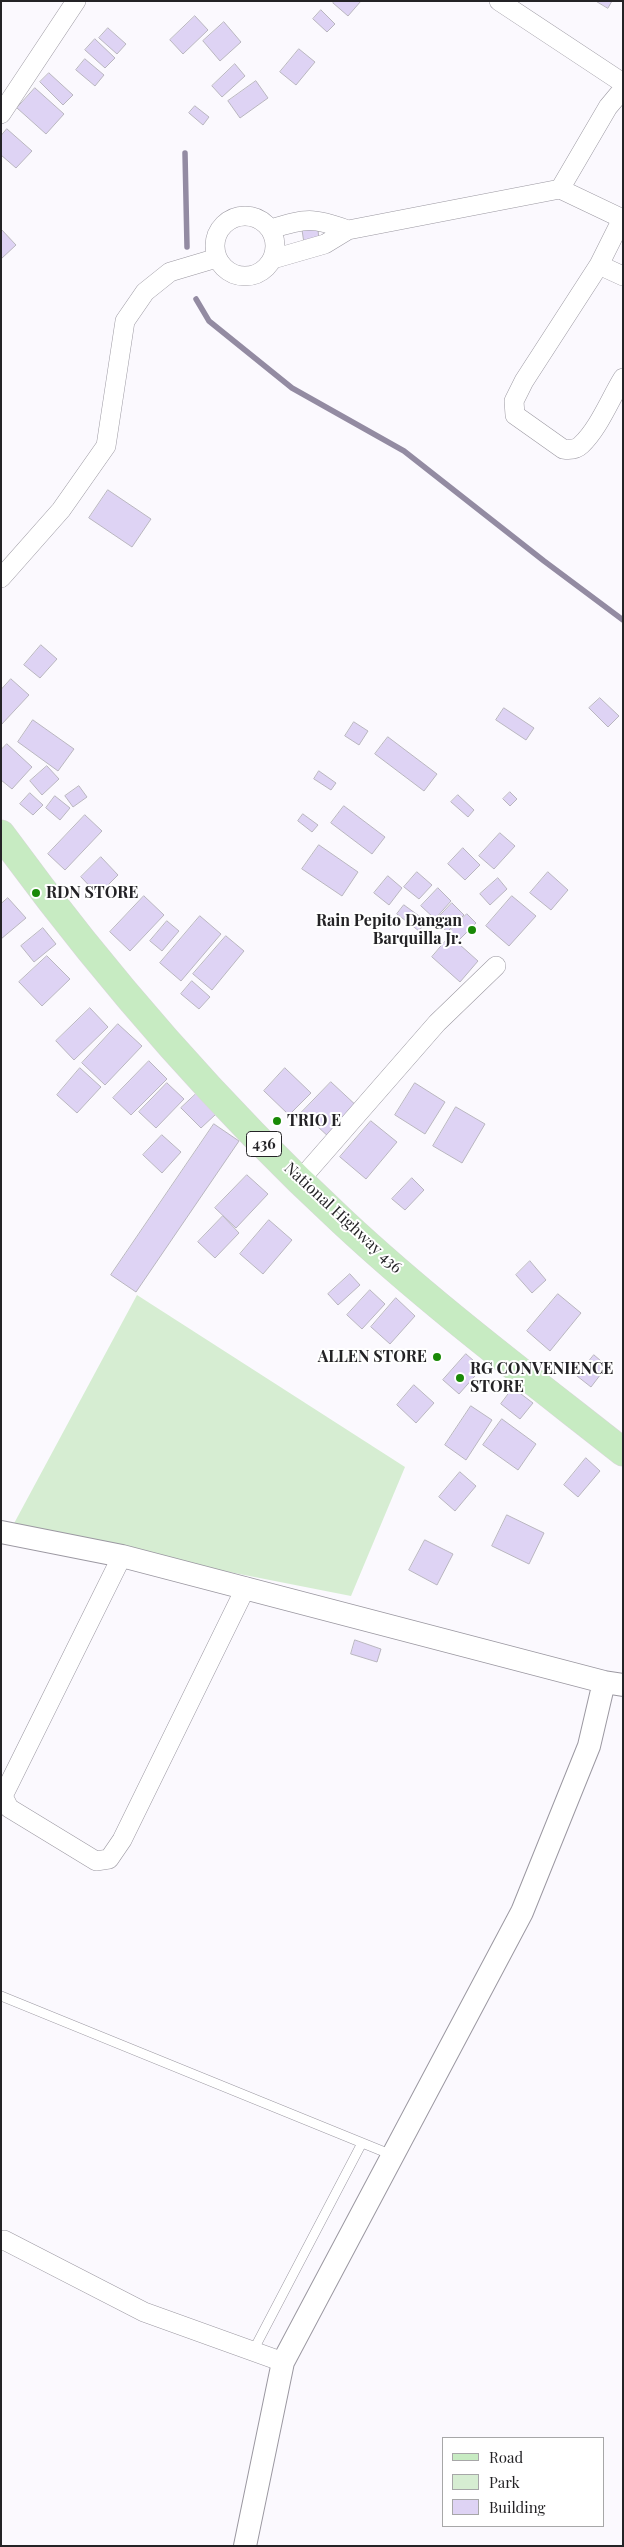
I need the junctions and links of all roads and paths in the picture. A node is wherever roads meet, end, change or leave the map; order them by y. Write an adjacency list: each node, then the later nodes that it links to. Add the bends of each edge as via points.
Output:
1 (76, 1): 5 (street)
2 (499, 1): 3 (street)
3 (623, 83)
4 (623, 89): 6 (street, via 608,107)
5 (1, 114)
6 (560, 190): 7 (street); 9 (street)
7 (622, 219): 12 (street)
8 (271, 230): 9 (street, via 297,221 321,220); 10 (street, via 255,217 235,217 226,222 216,238); 11 (street, via 275,239)
9 (348, 230): 11 (street, via 325,244)
10 (217, 258): 11 (street, via 231,273 245,276 260,273); 15 (street, via 170,272 145,292 125,321 106,446 61,510)
11 (273, 259)
12 (599, 264): 13 (street); 14 (street, via 524,381 514,401 515,415 563,450 572,450 590,434)
13 (623, 276)
14 (623, 378)
15 (1, 578)
16 (1, 834): 18 (main road, National Highway 436 / 436, via 111,978 222,1102)
17 (496, 966): 18 (street, via 437,1024)
18 (300, 1180): 19 (main road, National Highway 436 / 436, via 393,1266)
19 (623, 1452)
20 (1, 1532): 21 (street)
21 (122, 1556): 22 (street); 22 (street, via 3,1796 9,1808 96,1861 109,1859 122,1840)
22 (246, 1587): 23 (street)
23 (618, 1683): 26 (street, via 522,1912)
24 (1, 1996): 25 (lane)
25 (362, 2143): 26 (lane); 28 (lane)
26 (393, 2155): 29 (street)
27 (2, 2239): 28 (street, via 144,2312)
28 (254, 2351): 29 (street)
29 (283, 2362): 30 (street)
30 (245, 2546)

